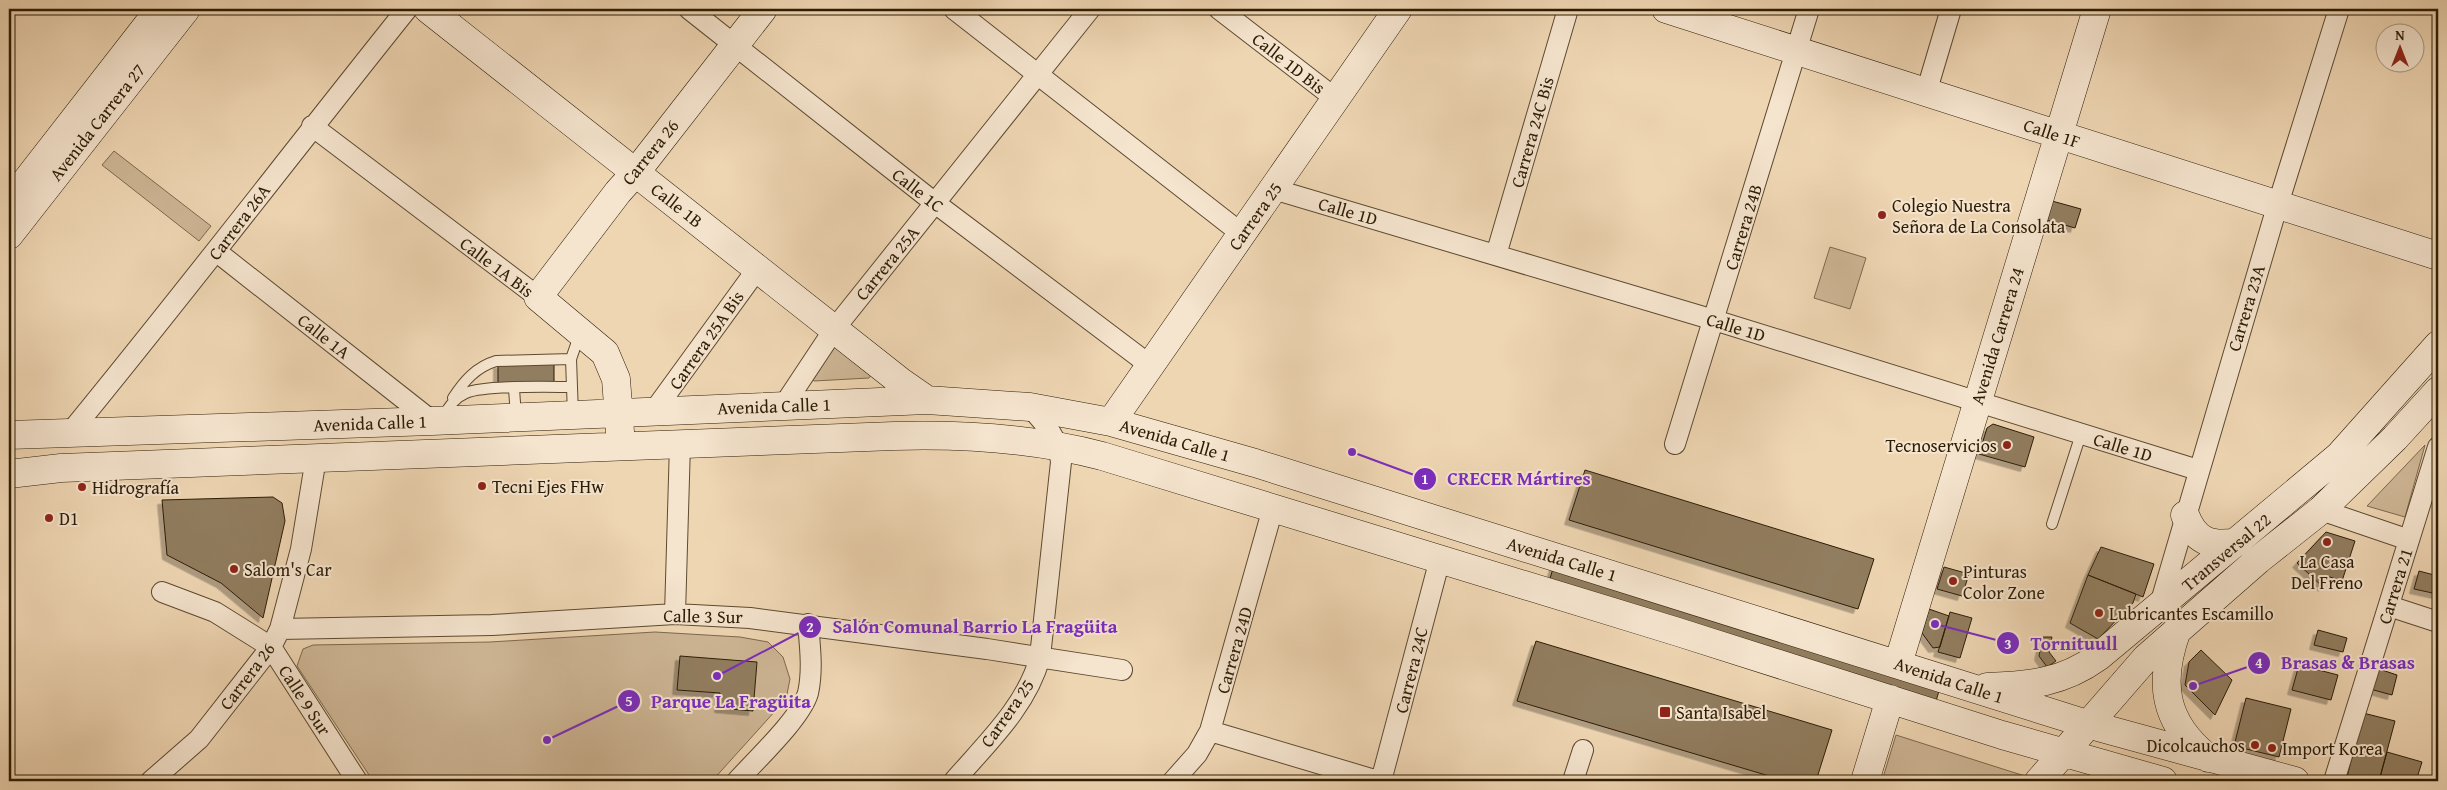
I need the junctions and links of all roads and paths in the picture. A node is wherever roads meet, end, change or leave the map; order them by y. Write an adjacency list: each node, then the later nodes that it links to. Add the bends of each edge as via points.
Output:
1 (160, 9): 26 (main road, Avenida Carrera 27)
2 (186, 9): 30 (main road, Avenida Carrera 27)
3 (407, 9): 22 (street, Carrera 26A)
4 (428, 9): 24 (main road, Calle 1B)
5 (689, 9): 17 (street, Calle 1C)
6 (763, 9): 17 (main road, Carrera 26)
7 (954, 9): 19 (street)
8 (1090, 9): 19 (street, Carrera 25A)
9 (1219, 9): 21 (street, Calle 1D Bis)
10 (1398, 9): 21 (main road, Carrera 25)
11 (1568, 9): 32 (street, Carrera 24C Bis)
12 (1666, 9): 18 (main road, Calle 1F)
13 (1810, 9): 18 (street, Carrera 24B)
14 (1951, 9): 20 (street)
15 (2097, 9): 23 (main road, Avenida Carrera 24)
16 (2339, 9): 28 (street, Carrera 23A)
17 (734, 46): 24 (main road, Carrera 26); 27 (street, Calle 1C)
18 (1797, 51): 20 (main road, Calle 1F); 36 (street, Carrera 24B)
19 (1038, 75): 27 (street, Carrera 25A); 29 (street)
20 (1926, 93): 23 (main road, Calle 1F)
21 (1336, 99): 25 (main road, Carrera 25)
22 (312, 126): 31 (street, Carrera 26A); 35 (street, Calle 1A Bis)
23 (2059, 135): 28 (main road, Calle 1F); 46 (main road, Avenida Carrera 24)
24 (636, 172): 34 (main road, Calle 1B); 35 (main road, Carrera 26)
25 (1273, 189): 29 (main road, Carrera 25); 32 (street, Calle 1D)
26 (9, 203)
27 (935, 203): 37 (street, Carrera 25A); 41 (street, Calle 1C)
28 (2278, 204): 33 (main road, Calle 1F); 64 (street, Carrera 23A)
29 (1242, 234): 41 (main road, Carrera 25)
30 (9, 236)
31 (217, 252): 51 (street, Calle 1A); 56 (street, Carrera 26A)
32 (1496, 255): 36 (street, Calle 1D)
33 (2438, 256)
34 (758, 268): 37 (main road, Calle 1B); 49 (street, Carrera 25A Bis)
35 (538, 297): 38 (main road, Calle 1A Bis)
36 (1714, 320): 46 (street, Calle 1D); 59 (street, Carrera 24B)
37 (835, 328): 45 (main road, Calle 1B); 47 (street, Carrera 25A)
38 (580, 332): 40 (lane); 50 (main road, Calle 1A Bis, via 605,353 611,364 616,379)
39 (2438, 345): 71 (main road, Transversal 22, via 2339,456)
40 (571, 359): 42 (lane); 51 (lane, via 485,364 467,380)
41 (1151, 366): 54 (main road, Carrera 25)
42 (572, 387): 43 (lane); 52 (lane)
43 (514, 388): 51 (lane, via 473,390 460,396); 53 (lane)
44 (2438, 391): 67 (main road, Transversal 22, via 2395,438)
45 (927, 400): 47 (main road, Avenida Calle 1); 48 (main road, Avenida Calle 1)
46 (1978, 402): 57 (street, Calle 1D); 84 (main road, Avenida Carrera 24)
47 (784, 406): 49 (main road, Avenida Calle 1)
48 (1030, 407): 54 (main road, Avenida Calle 1); 60 (street, Carrera 25, via 1044,422)
49 (654, 411): 50 (main road, Avenida Calle 1)
50 (619, 413): 52 (main road, Avenida Calle 1); 61 (main road, Calle 1A Bis)
51 (441, 415): 53 (main road, Avenida Calle 1); 56 (main road, Avenida Calle 1)
52 (574, 415): 53 (main road, Avenida Calle 1)
53 (516, 417)
54 (1111, 422): 84 (main road, Avenida Calle 1, via 1255,463)
55 (9, 434): 56 (main road, Avenida Calle 1)
56 (69, 434)
57 (2081, 434): 64 (street, Calle 1D); 69 (lane)
58 (680, 444): 60 (main road, Avenida Calle 1, via 966,435); 61 (main road, Avenida Calle 1); 77 (street)
59 (1676, 444)
60 (1057, 445): 66 (main road, Avenida Calle 1); 83 (street, Carrera 25, via 1061,462)
61 (620, 446): 63 (main road, Avenida Calle 1)
62 (2438, 447): 70 (street, Carrera 21)
63 (316, 458): 65 (main road, Avenida Calle 1, via 61,468); 80 (street, Carrera 26, via 301,549)
64 (2198, 470): 68 (street, Carrera 23A)
65 (9, 474)
66 (1273, 508): 72 (main road, Avenida Calle 1); 89 (street, Carrera 24D)
67 (2320, 510): 70 (street); 73 (main road, Transversal 22)
68 (2185, 515): 71 (main road, via 2190,528 2201,539 2214,544); 76 (street, Carrera 23A)
69 (2052, 524)
70 (2409, 540): 75 (street, Carrera 21)
71 (2238, 542): 73 (main road); 76 (main road, Transversal 22)
72 (1440, 559): 87 (main road, Avenida Calle 1); 101 (street, Carrera 24C)
73 (2258, 560): 81 (main road, Transversal 22)
74 (162, 592): 82 (street, Calle 9 Sur, via 215,612)
75 (2389, 606): 78 (street); 107 (street, Carrera 21)
76 (2158, 608): 86 (main road, Transversal 22, via 2098,657 2064,677 2038,684)
77 (675, 614): 79 (street, Calle 3 Sur); 80 (street, Calle 3 Sur, via 492,625)
78 (2438, 622)
79 (808, 624): 83 (street, Calle 3 Sur); 97 (street, via 807,695 788,724)
80 (280, 629): 82 (street, Carrera 26)
81 (2176, 630): 88 (main road, Transversal 22, via 2146,658); 92 (main road, via 2166,662 2167,697 2182,732)
82 (271, 647): 95 (street, Carrera 26, via 199,739); 96 (street, Calle 9 Sur)
83 (1040, 657): 85 (street, Calle 3 Sur); 98 (street, Carrera 25, via 1032,681 1018,704)
84 (1898, 664): 86 (main road, Avenida Calle 1)
85 (1122, 670)
86 (1973, 688): 88 (main road, Avenida Calle 1)
87 (1890, 700): 91 (main road, Avenida Calle 1); 103 (main road)
88 (2087, 724): 91 (main road, Transversal 22); 92 (main road, Avenida Calle 1)
89 (1210, 731): 93 (street); 99 (street, Carrera 24D, via 1197,754)
90 (1583, 750): 102 (street)
91 (2062, 753): 94 (main road, Avenida Calle 1); 104 (main road, Transversal 22)
92 (2210, 759): 106 (main road, Avenida Calle 1)
93 (1308, 760): 100 (street); 101 (street)
94 (2120, 774): 105 (main road, Avenida Calle 1)
95 (151, 781)
96 (357, 781)
97 (738, 781)
98 (954, 781)
99 (1173, 781)
100 (1332, 781)
101 (1380, 781)
102 (1573, 781)
103 (1865, 781)
104 (2039, 781)
105 (2163, 781)
106 (2295, 781)
107 (2334, 781)

